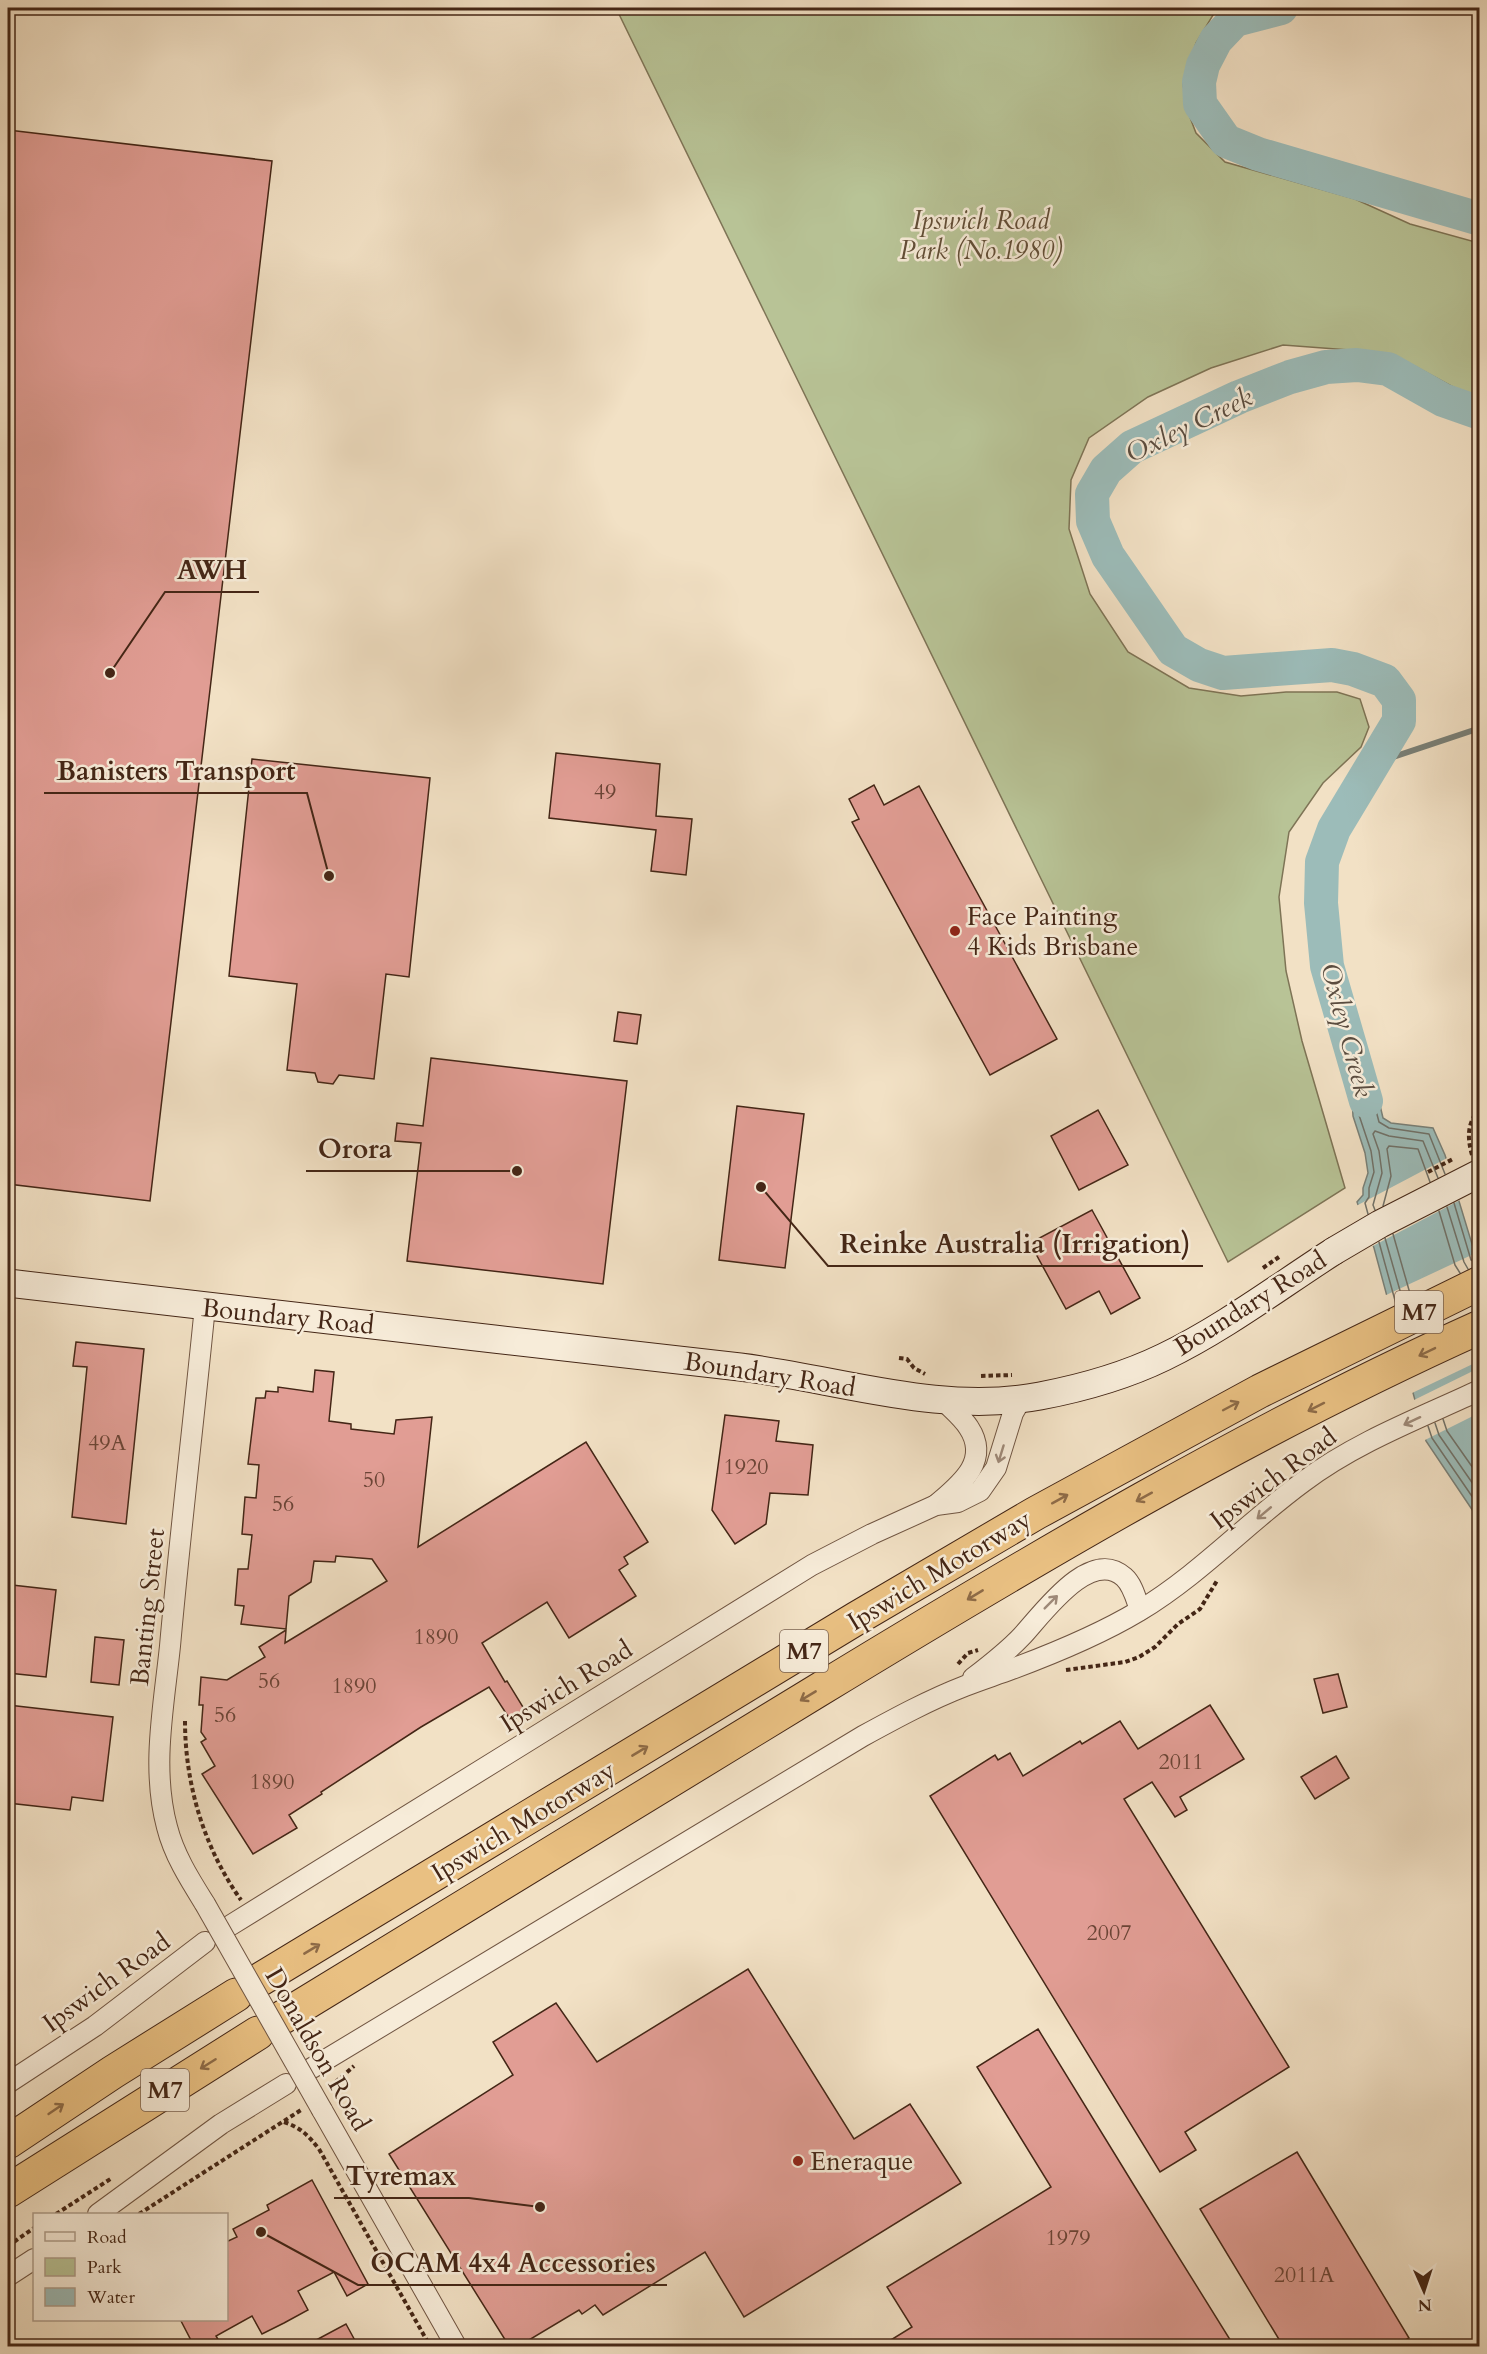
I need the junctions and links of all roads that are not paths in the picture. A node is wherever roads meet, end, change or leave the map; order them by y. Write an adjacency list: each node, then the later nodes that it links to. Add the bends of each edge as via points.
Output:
1 (1477, 1168): 6 (main road, Boundary Road, bridge, via 1160,1359 1086,1386)
2 (8, 1283): 4 (main road, Boundary Road)
3 (1479, 1283): 18 (highway, Ipswich Motorway / M7, one-way to 3, via 249,1987 967,1553 1157,1445)
4 (205, 1306): 8 (main road, Boundary Road, via 755,1369); 12 (street, Banting Street, via 159,1767 173,1848)
5 (1479, 1327): 19 (highway, Ipswich Motorway / M7, one-way to 19, via 1247,1442 975,1595 270,2025)
6 (1018, 1387): 8 (main road, Boundary Road); 9 (street, Ipswich Road, one-way to 9, via 996,1468 988,1482 970,1498)
7 (1479, 1390): 10 (street, Ipswich Road, one-way to 10, via 1327,1465 1202,1566)
8 (945, 1401): 9 (street, Ipswich Road, via 970,1429 974,1466 967,1478)
9 (936, 1505): 13 (street, Ipswich Road, via 812,1565)
10 (1140, 1610): 11 (street, Ipswich Road, via 1089,1637); 11 (street, Ipswich Road, one-way to 10, via 1012,1646 1055,1597 1083,1577 1111,1570 1121,1574)
11 (964, 1686): 15 (street, Ipswich Road, via 907,1712 816,1763)
12 (205, 1904): 23 (street, Donaldson Road, bridge)
13 (231, 1925)
14 (205, 1942): 16 (street, Ipswich Road, via 95,2026)
15 (312, 2068)
16 (8, 2083)
17 (286, 2084): 20 (street, via 221,2124)
18 (8, 2142)
19 (8, 2191)
20 (99, 2213)
21 (33, 2260): 22 (street)
22 (8, 2276)
23 (456, 2346)

